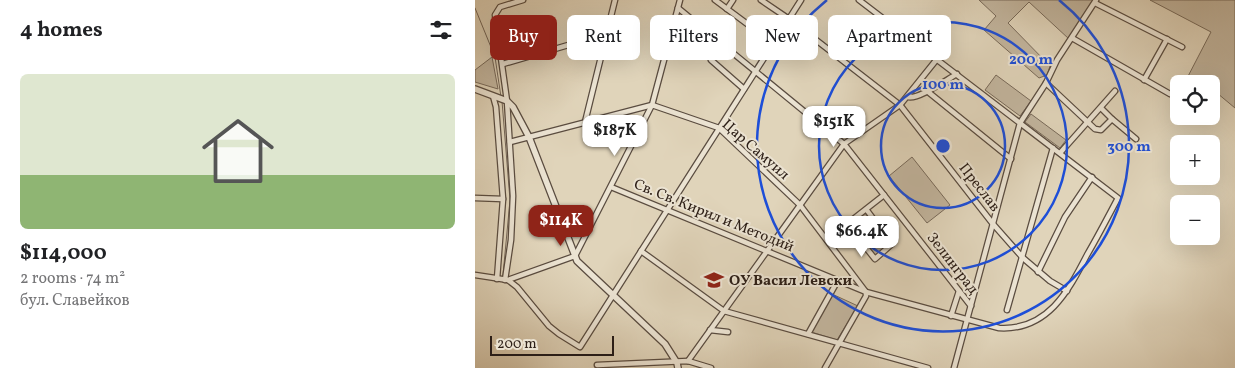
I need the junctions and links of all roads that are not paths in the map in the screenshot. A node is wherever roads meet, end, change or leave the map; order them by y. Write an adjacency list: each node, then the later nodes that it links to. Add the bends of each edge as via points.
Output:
1 (523, 0): 27 (street, via 505,4 497,10 495,22)
2 (615, 0): 12 (street)
3 (680, 0): 10 (street)
4 (715, 0): 11 (street)
5 (733, 0): 11 (street)
6 (761, 0): 13 (street, Преслав)
7 (801, 0): 14 (street)
8 (859, 0): 15 (street)
9 (1095, 1): 17 (street); 18 (street)
10 (678, 8): 28 (street, Зелинград); 39 (street)
11 (727, 9): 16 (street)
12 (611, 15)
13 (783, 15)
14 (792, 15)
15 (879, 15)
16 (746, 23)
17 (1072, 38): 30 (street); 31 (street, via 1054,65)
18 (1167, 39): 21 (street); 30 (street)
19 (818, 41): 40 (street, Преслав)
20 (567, 45): 27 (street)
21 (1182, 47)
22 (600, 60): 43 (street)
23 (711, 60): 33 (street)
24 (762, 60): 28 (street)
25 (936, 60): 37 (street)
26 (938, 60): 29 (street)
27 (503, 64): 38 (street)
28 (755, 72): 33 (street); 50 (street, Зелинград)
29 (957, 74): 34 (street); 45 (street)
30 (1144, 80): 36 (street)
31 (1047, 83): 44 (street); 45 (street)
32 (475, 89): 38 (street)
33 (744, 89): 46 (street)
34 (927, 91): 37 (street); 53 (street)
35 (1115, 91): 41 (street)
36 (1170, 94)
37 (908, 97): 40 (street)
38 (500, 99): 47 (street, via 513,107); 49 (street); 58 (street, via 496,107)
39 (652, 105): 43 (street); 46 (street, Цар Самуил); 55 (street)
40 (900, 105): 50 (street); 64 (street, Преслав)
41 (1101, 108): 42 (street); 44 (street)
42 (1112, 119): 44 (street, via 1098,131); 48 (street)
43 (585, 122): 47 (street)
44 (1087, 122): 52 (street)
45 (1020, 123): 51 (street); 53 (street)
46 (719, 128): 60 (street, Цар Самуил); 62 (street)
47 (529, 137): 49 (street); 68 (street)
48 (1135, 139)
49 (510, 142): 73 (street, via 513,201)
50 (844, 144): 56 (street, Зелинград); 60 (street)
51 (1053, 148): 52 (street); 69 (street)
52 (1060, 153): 54 (street)
53 (1011, 159): 64 (street)
54 (1092, 177): 70 (street, via 1065,217); 76 (street, Св. Св. Кирил и Методий, via 1119,198)
55 (611, 187): 62 (street, Св. Св. Кирил и Методий); 68 (street)
56 (883, 195): 61 (street); 75 (street, Зелинград)
57 (476, 198): 58 (street); 59 (street)
58 (503, 199): 72 (street)
59 (475, 205)
60 (800, 205): 65 (street, Цар Самуил); 66 (street)
61 (865, 209): 63 (street); 63 (street, via 893,244 875,259)
62 (668, 210): 66 (street, Св. Св. Кирил и Методий); 67 (street)
63 (847, 224): 65 (street)
64 (993, 224): 69 (street, Преслав); 79 (street)
65 (827, 240): 77 (street, Цар Самуил)
66 (767, 250): 74 (street, Св. Св. Кирил и Методий); 81 (street)
67 (641, 251): 78 (street); 81 (street)
68 (575, 256): 73 (street); 78 (street)
69 (1023, 258): 70 (street, Преслав); 80 (street)
70 (1038, 272): 76 (street, Преслав)
71 (475, 275): 72 (street)
72 (497, 278): 73 (street)
73 (506, 280): 78 (street, via 517,287 549,326 580,347)
74 (838, 280): 77 (street, Св. Св. Кирил и Методий); 86 (street)
75 (959, 291): 79 (street, Зелинград); 82 (street)
76 (1067, 291): 83 (street, Св. Св. Кирил и Методий, via 1041,318 1020,327 999,328)
77 (866, 292): 82 (street, Св. Св. Кирил и Методий); 87 (street)
78 (613, 295): 89 (street, via 665,344)
79 (971, 306): 83 (street)
80 (1007, 310)
81 (724, 311): 84 (street); 86 (street)
82 (951, 316): 83 (street, Св. Св. Кирил и Методий)
83 (967, 320): 94 (street)
84 (710, 330): 85 (street); 88 (street)
85 (728, 332)
86 (808, 334): 87 (street)
87 (839, 344): 92 (street); 93 (street)
88 (688, 361): 89 (street); 91 (street)
89 (677, 365): 90 (street)
90 (597, 366)
91 (711, 368)
92 (825, 368)
93 (928, 368)
94 (954, 368)

